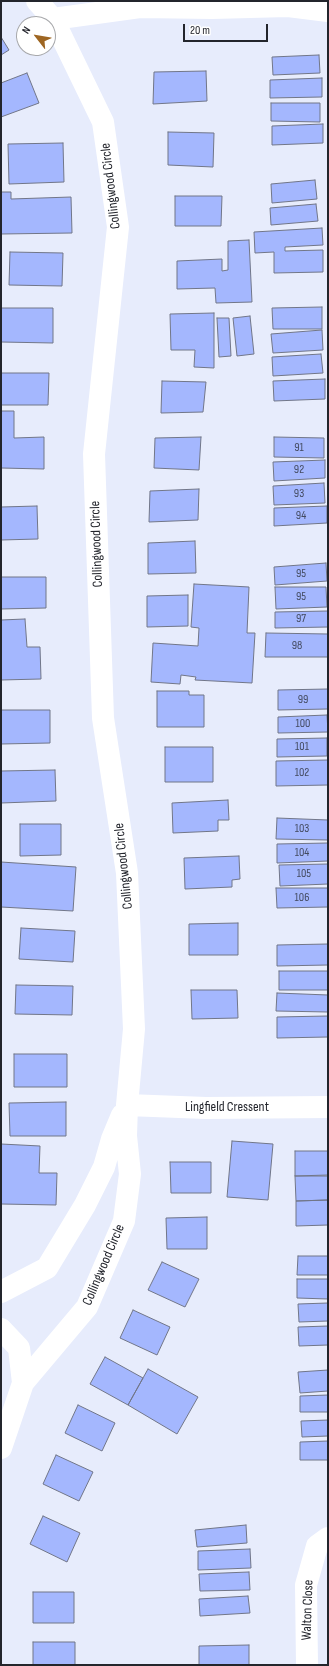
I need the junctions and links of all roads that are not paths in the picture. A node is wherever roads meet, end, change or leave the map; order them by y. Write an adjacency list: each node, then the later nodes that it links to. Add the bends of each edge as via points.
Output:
1 (37, 1): 3 (street, Collingwood Circle)
2 (328, 11): 4 (street, via 288,6 140,7)
3 (50, 16)
4 (56, 20)
5 (56, 26): 6 (street, Collingwood Circle, via 103,122 118,227 94,454 103,718 128,880 134,1029)
6 (127, 1105): 7 (street, Lingfield Cressent, via 206,1108); 8 (street, Collingwood Circle, via 112,1139 104,1167 85,1205 47,1268); 10 (street, Collingwood Circle, via 126,1136 130,1174 124,1221 87,1307)
7 (328, 1107)
8 (1, 1292)
9 (1, 1328): 10 (street, via 19,1348)
10 (23, 1383): 11 (street); 12 (street, Collingwood Circle)
11 (1, 1397)
12 (1, 1448)
13 (328, 1538): 14 (street, Walton Close, via 317,1546 306,1585)
14 (308, 1665)

